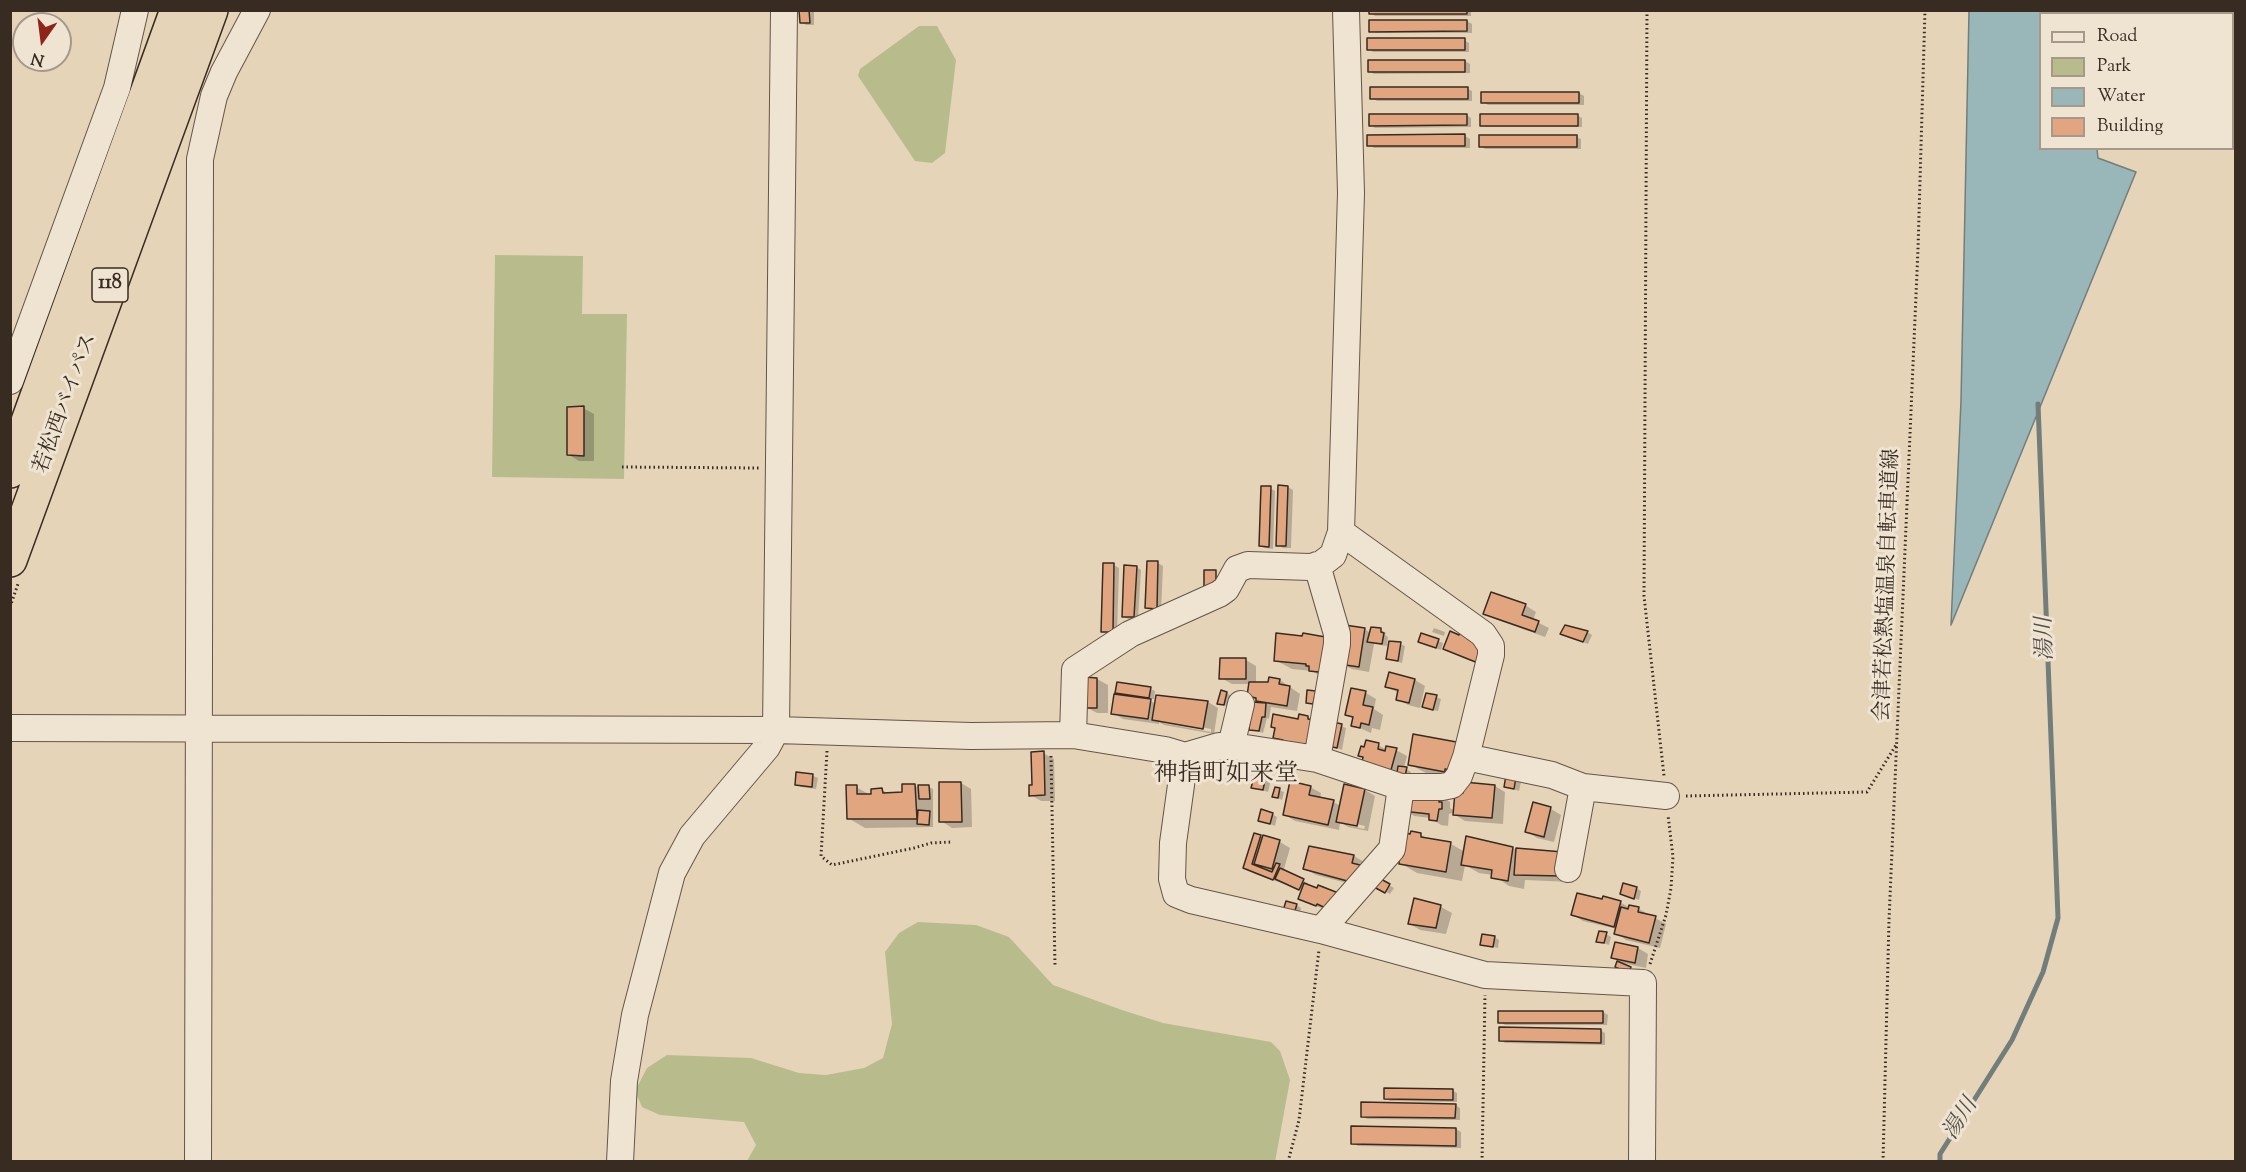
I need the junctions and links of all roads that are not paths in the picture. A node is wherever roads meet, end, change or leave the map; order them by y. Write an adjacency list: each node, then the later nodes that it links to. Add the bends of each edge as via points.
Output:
1 (135, 10): 7 (street, via 117,88)
2 (177, 10): 8 (highway, 若松西バイパス / 118)
3 (211, 10): 10 (highway, 若松西バイパス / 118)
4 (256, 10): 13 (street, via 214,96 200,159)
5 (784, 10): 14 (street)
6 (1346, 10): 9 (street, via 1351,193)
7 (10, 381)
8 (10, 471)
9 (1341, 532): 11 (street, via 1332,555); 19 (street, via 1483,634 1491,646)
10 (10, 560)
11 (1317, 565): 16 (street, via 1248,565 1237,569 1219,594 1130,634 1075,670); 20 (street, via 1337,634)
12 (1241, 704): 17 (street)
13 (199, 729): 14 (street); 15 (street); 26 (street)
14 (776, 730): 16 (street); 27 (street, via 767,747 692,836 672,873 635,1015 624,1081)
15 (12, 733)
16 (1062, 736): 18 (street)
17 (1231, 746): 18 (street); 20 (street)
18 (1185, 756): 25 (street, via 1173,843 1172,879 1176,894)
19 (1466, 757): 21 (street, via 1452,785); 22 (street, via 1552,775)
20 (1317, 759): 21 (street)
21 (1401, 787): 25 (street, via 1392,849)
22 (1583, 787): 23 (street); 24 (street)
23 (1666, 796)
24 (1568, 869)
25 (1321, 930): 28 (street, via 1485,975 1643,982)
26 (198, 1161)
27 (620, 1161)
28 (1642, 1161)

